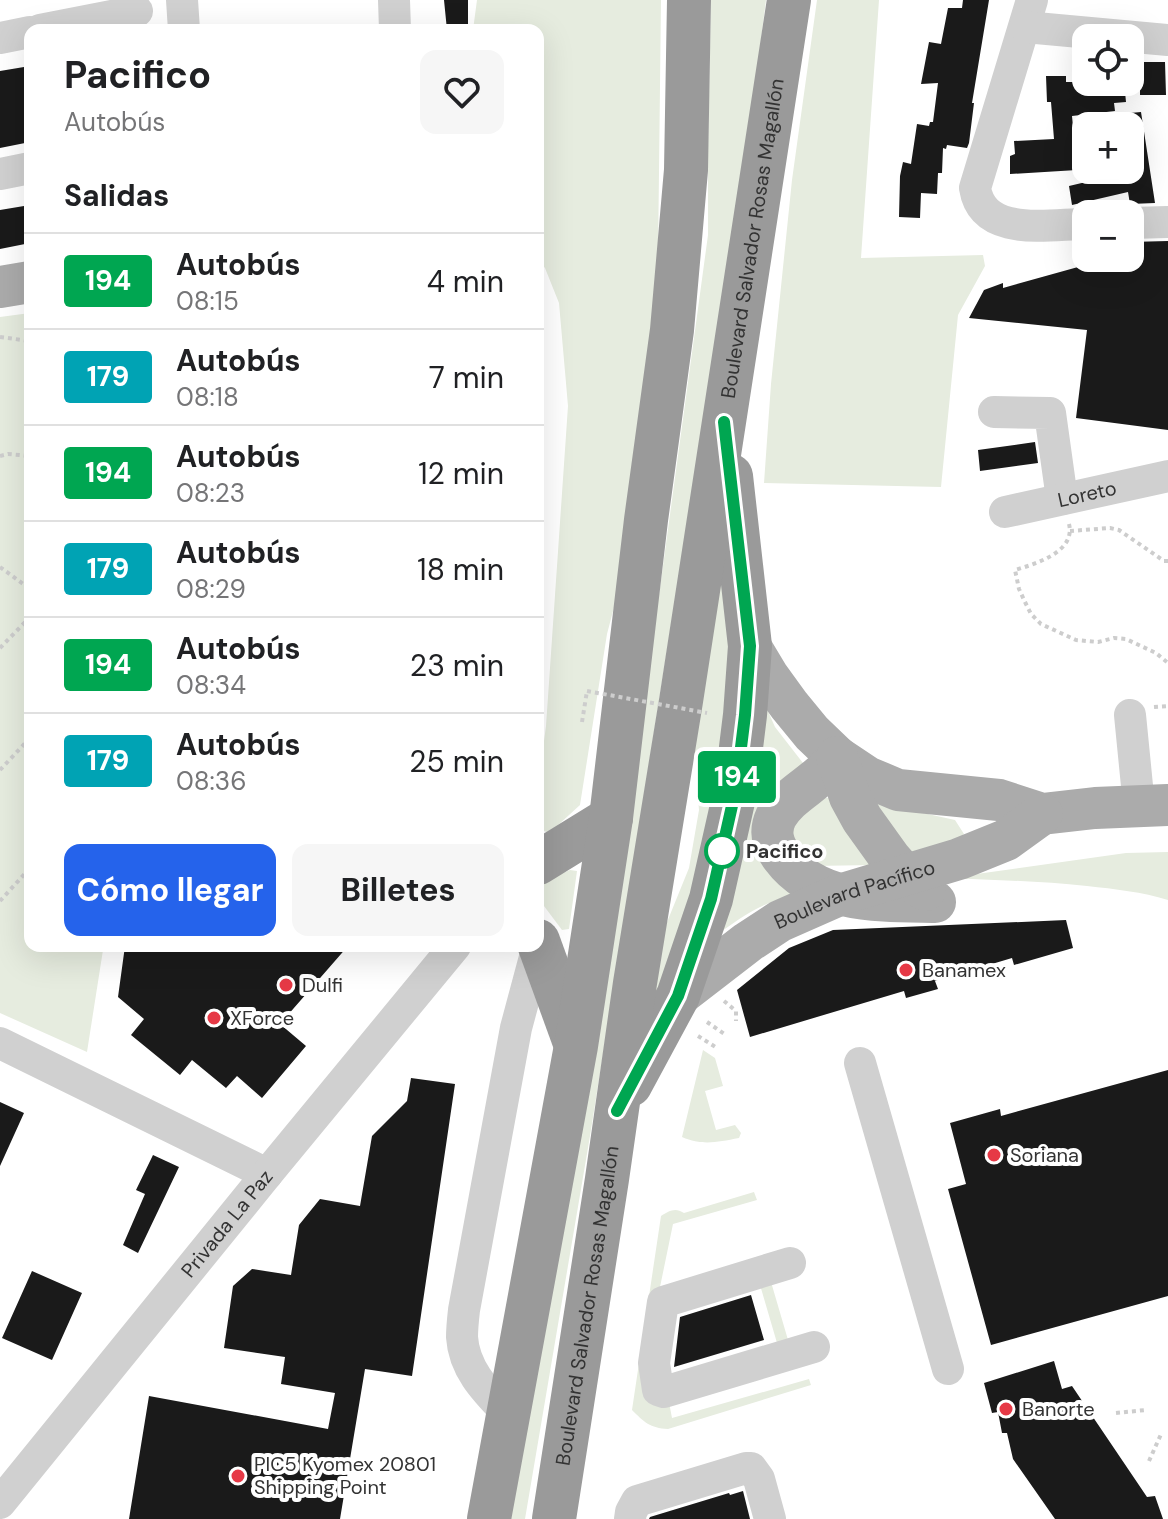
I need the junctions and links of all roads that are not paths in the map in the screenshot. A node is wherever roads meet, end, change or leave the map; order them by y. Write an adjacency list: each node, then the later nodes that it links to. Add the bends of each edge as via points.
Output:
1 (182, 0): 8 (street)
2 (394, 0): 9 (street)
3 (689, 0): 30 (highway, via 686,170 672,330)
4 (789, 0): 21 (highway, Boulevard Salvador Rosas Magallón)
5 (137, 11): 7 (street)
6 (1029, 14): 12 (street); 17 (street, via 976,197 990,216 1004,222)
7 (71, 24)
8 (184, 24)
9 (395, 24)
10 (24, 33): 11 (street)
11 (0, 38)
12 (1168, 40)
13 (24, 169): 14 (street)
14 (0, 174)
15 (1168, 222): 16 (street)
16 (1144, 223)
17 (1072, 224)
18 (24, 283): 19 (main road)
19 (0, 287)
20 (994, 412): 23 (street, via 1050,413)
21 (724, 422): 25 (highway); 41 (highway, Boulevard Salvador Rosas Magallón)
22 (1168, 476): 23 (street, Loreto)
23 (1062, 499): 24 (street, Loreto)
24 (1005, 512)
25 (750, 646): 27 (main road, Boulevard Pacífico, via 789,705); 37 (highway, via 736,788)
26 (1130, 715): 28 (street)
27 (837, 757): 29 (main road, Boulevard Pacífico, via 898,790 999,800); 32 (main road, via 862,819); 33 (main road, via 788,801 772,830 775,848 790,868)
28 (1154, 806): 29 (main road, Boulevard Pacífico)
29 (1042, 814): 32 (main road, Boulevard Pacífico, via 1006,840)
30 (611, 818): 31 (highway); 39 (highway)
31 (544, 859)
32 (904, 874): 33 (main road, Boulevard Pacífico)
33 (839, 895): 37 (main road, Boulevard Pacífico, via 748,942)
34 (450, 952): 42 (street, Privada La Paz)
35 (536, 952): 46 (street, via 516,1028 462,1338 480,1385)
36 (541, 952): 39 (highway)
37 (693, 1009): 41 (highway)
38 (0, 1043): 42 (street)
39 (576, 1046): 46 (highway)
40 (860, 1063): 45 (street)
41 (617, 1111): 49 (highway, Boulevard Salvador Rosas Magallón)
42 (267, 1174): 47 (street, Privada La Paz)
43 (790, 1263): 44 (street, via 663,1302 654,1363 658,1390)
44 (814, 1347)
45 (948, 1369)
46 (509, 1415): 48 (highway)
47 (0, 1503)
48 (489, 1519)
49 (554, 1519)
50 (630, 1519): 51 (street, via 637,1501 751,1468)
51 (770, 1519)

